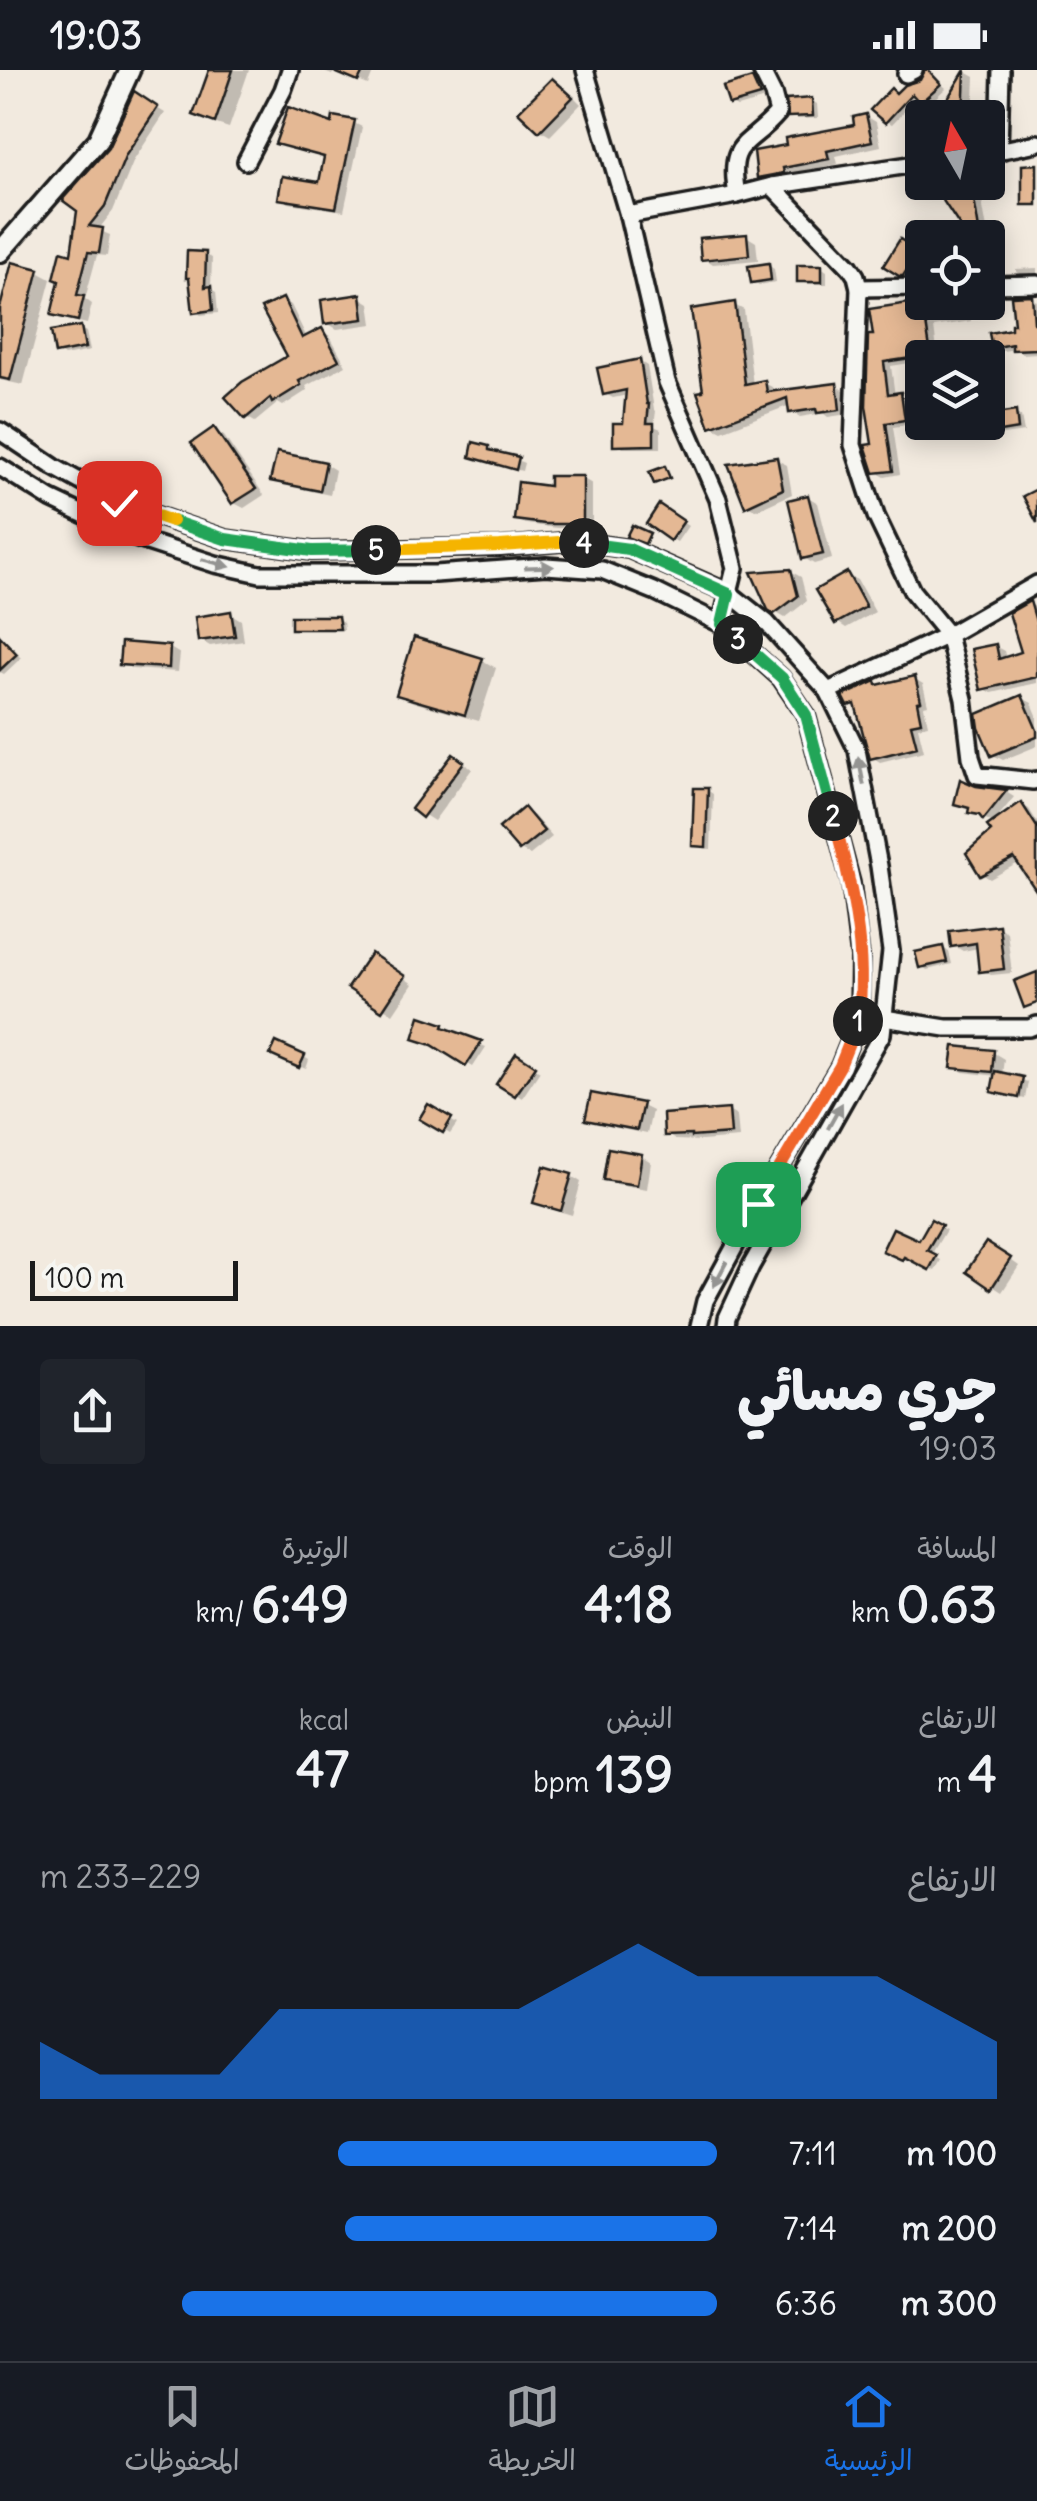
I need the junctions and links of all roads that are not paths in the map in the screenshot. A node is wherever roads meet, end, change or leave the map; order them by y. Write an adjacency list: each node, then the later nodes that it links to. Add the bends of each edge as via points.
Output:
1 (130, 70): 14 (main road, via 98,140)
2 (290, 70): 9 (street)
3 (585, 70): 13 (street)
4 (761, 70): 12 (street, via 778,114 735,156)
5 (1000, 70): 6 (street)
6 (997, 100)
7 (1037, 144): 8 (street)
8 (1005, 150)
9 (246, 160)
10 (905, 166): 11 (street)
11 (772, 186): 12 (street); 18 (street, via 850,266)
12 (737, 195): 13 (street)
13 (628, 215): 22 (street, via 667,382 718,499 735,568)
14 (0, 252)
15 (1037, 284): 16 (street)
16 (1005, 285)
17 (905, 287): 18 (street)
18 (859, 288): 24 (street, via 853,445 876,516 912,591)
19 (0, 431): 22 (street, via 119,503 225,539 312,551 574,541 629,549)
20 (0, 467): 23 (street, one-way to 23, via 129,536 260,574 602,570)
21 (1037, 584): 24 (street)
22 (729, 594): 23 (street); 25 (street, via 768,622)
23 (722, 624): 29 (street, one-way to 29, via 782,678 806,715 851,883 859,1018 840,1066 705,1301)
24 (948, 636): 25 (street); 26 (street, via 978,775)
25 (828, 691): 27 (street, one-way to 25, via 891,951 879,866 857,750)
26 (1036, 783)
27 (884, 1018): 28 (street, via 946,1028); 30 (street, one-way to 27, via 750,1266 882,1034)
28 (1037, 1025)
29 (698, 1326)
30 (726, 1326)

